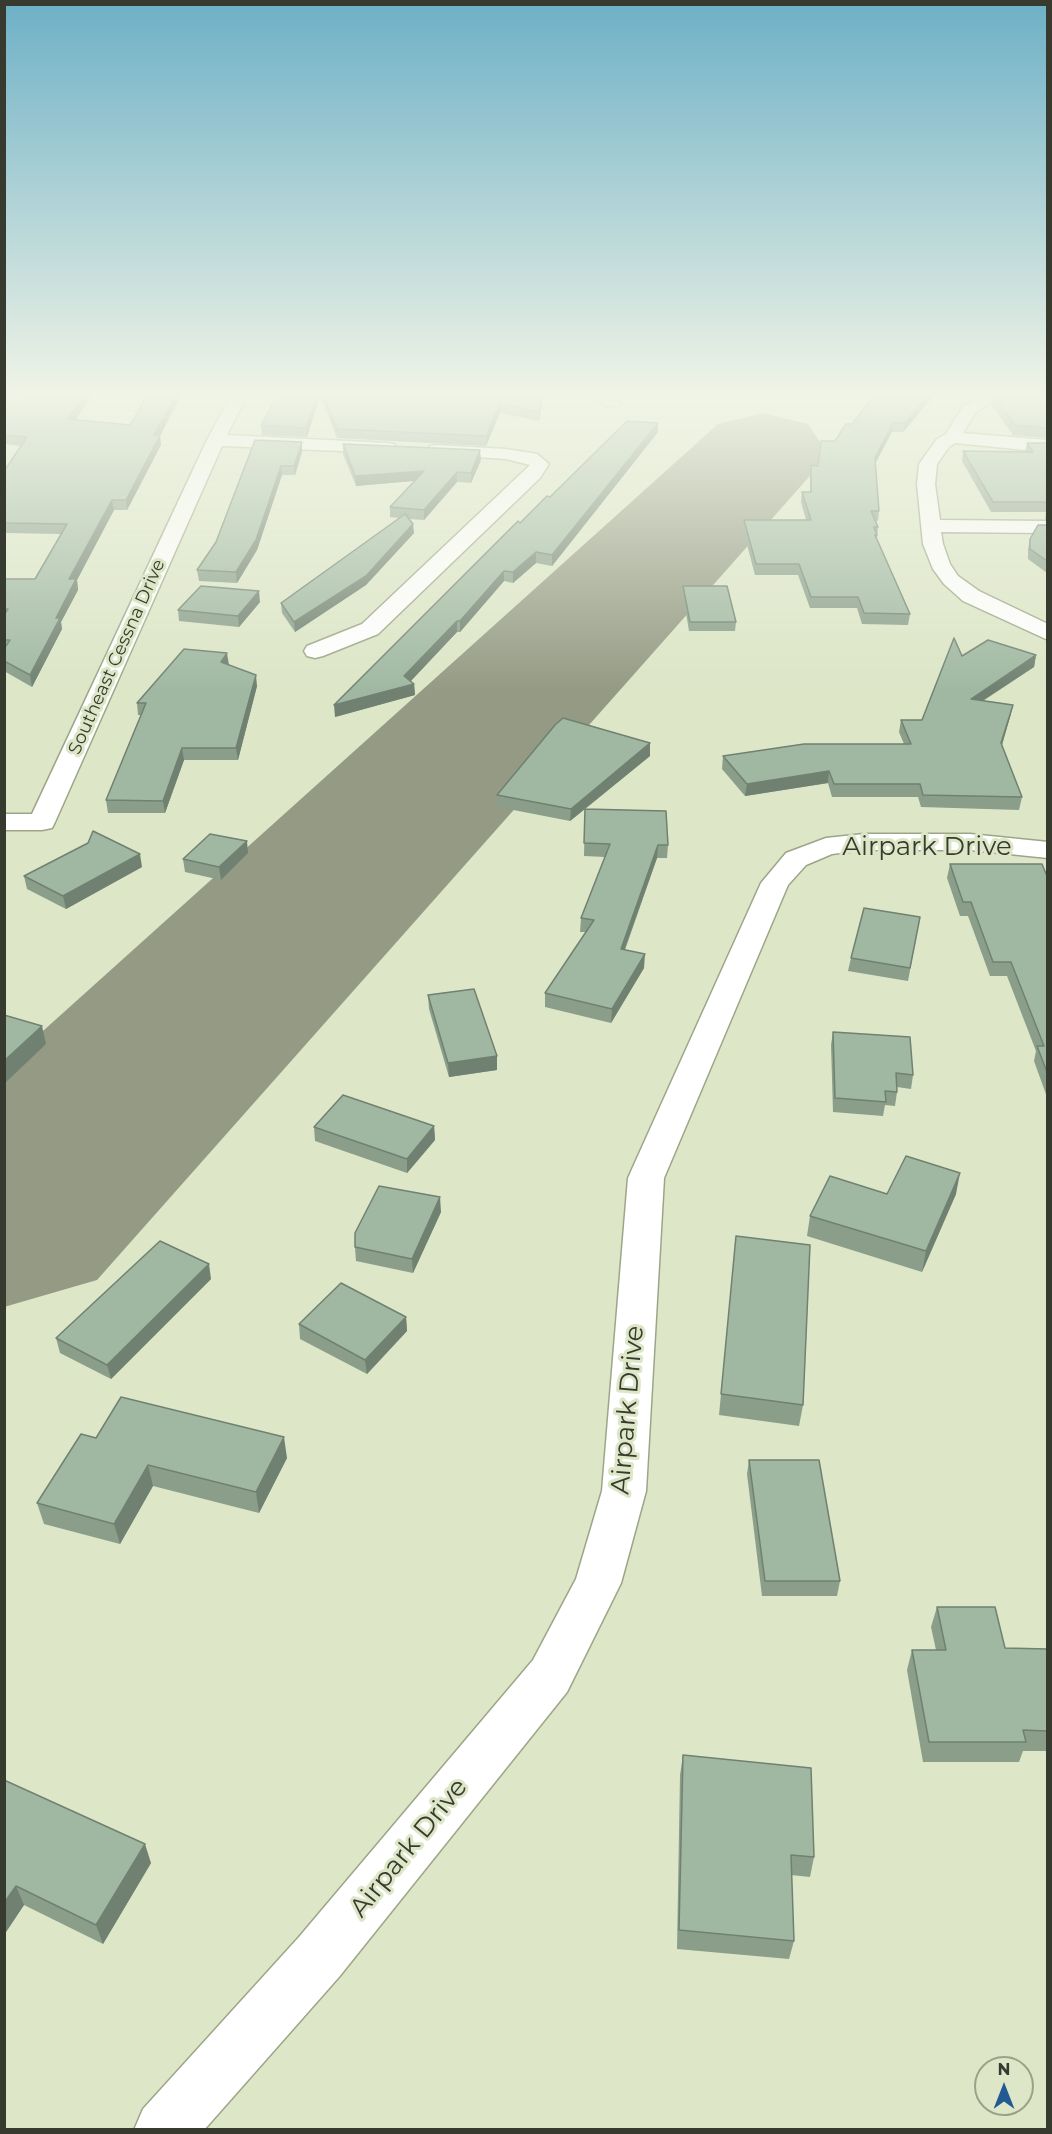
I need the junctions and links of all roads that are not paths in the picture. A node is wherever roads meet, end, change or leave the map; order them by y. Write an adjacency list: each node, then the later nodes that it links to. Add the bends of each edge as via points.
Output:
1 (192, 493): 8 (street, Southeast Cessna Drive, via 42,822)
2 (514, 493): 7 (street, via 370,629)
3 (927, 493): 4 (street)
4 (933, 526): 5 (street); 6 (street, via 933,544 940,565 951,580 971,596)
5 (1047, 527)
6 (1047, 633)
7 (315, 651)
8 (4, 822)
9 (1047, 850): 10 (street, Airpark Drive, via 970,842 826,846 796,859 775,883 646,1178 624,1491 598,1583 550,1676 319,1957)
10 (164, 2130)

